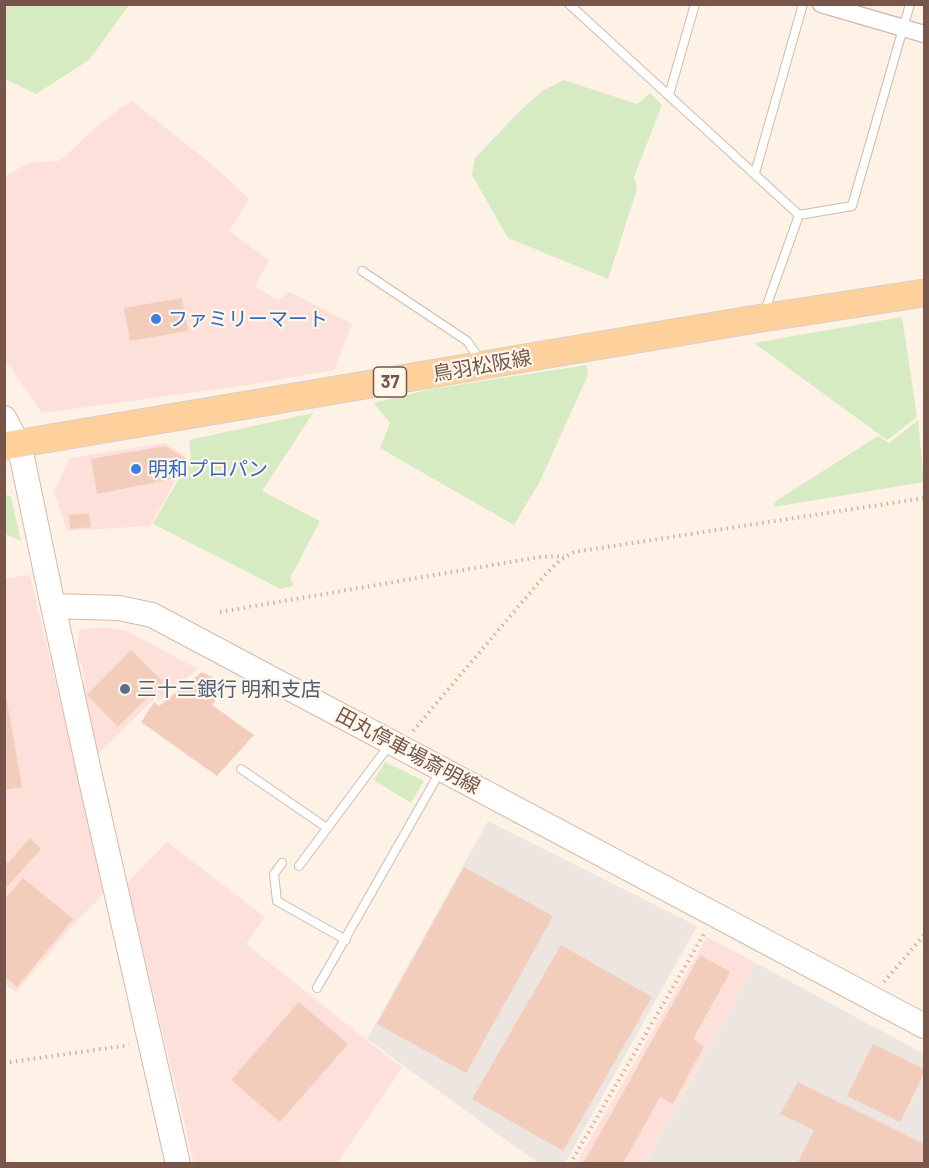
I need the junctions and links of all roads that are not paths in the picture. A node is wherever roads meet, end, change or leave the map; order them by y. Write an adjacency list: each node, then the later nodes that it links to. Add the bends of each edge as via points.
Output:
1 (569, 4): 8 (lane)
2 (695, 4): 8 (lane)
3 (803, 4): 9 (lane)
4 (821, 4): 6 (street)
5 (910, 4): 6 (lane)
6 (904, 28): 7 (street); 10 (lane, via 852,206)
7 (924, 34)
8 (669, 95): 9 (lane)
9 (755, 172): 10 (lane)
10 (799, 214): 13 (lane)
11 (362, 271): 14 (lane, via 467,341)
12 (924, 293): 13 (main road, 鳥羽松阪線 / 37)
13 (762, 318): 14 (main road, 鳥羽松阪線 / 37)
14 (484, 366): 16 (main road, 鳥羽松阪線 / 37)
15 (4, 418): 16 (main road)
16 (11, 445): 17 (main road)
17 (54, 606): 18 (main road, 田丸停車場斎明線, via 119,608 152,615); 27 (main road)
18 (396, 744): 20 (main road, 田丸停車場斎明線); 21 (lane)
19 (241, 768): 21 (lane)
20 (442, 769): 24 (lane); 26 (main road, 田丸停車場斎明線)
21 (327, 828): 23 (lane)
22 (282, 863): 24 (lane, via 274,874 277,901)
23 (299, 866)
24 (346, 940): 25 (lane)
25 (317, 987)
26 (924, 1026)
27 (178, 1164)

